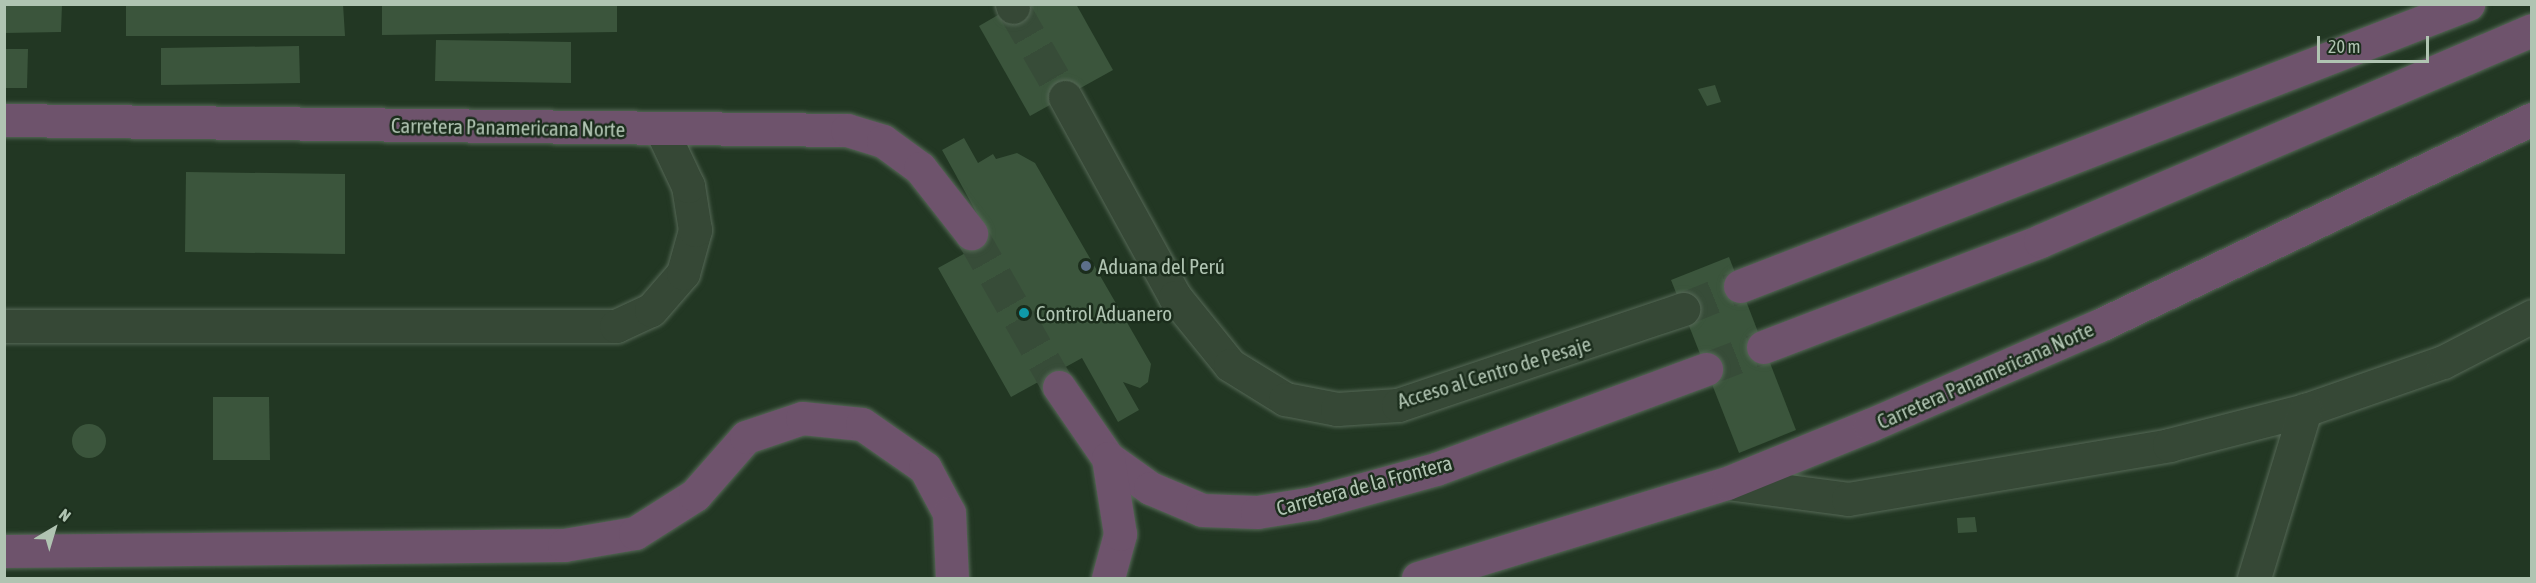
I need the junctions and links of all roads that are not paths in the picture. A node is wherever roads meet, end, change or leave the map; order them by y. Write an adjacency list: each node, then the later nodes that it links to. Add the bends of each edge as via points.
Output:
1 (2468, 4): 8 (highway)
2 (2532, 30): 12 (highway, via 2040,241)
3 (1065, 97): 9 (street, Acceso al Centro de Pesaje, via 1175,297 1230,365 1285,399 1337,409 1398,405)
4 (2532, 119): 17 (highway, Carretera Panamericana Norte, via 2098,326)
5 (4, 120): 6 (highway, Carretera Panamericana Norte)
6 (661, 129): 7 (highway, Carretera Panamericana Norte, via 847,130 883,141 920,168); 11 (street, via 688,186 695,230 683,273 651,310 616,326)
7 (971, 233)
8 (1740, 286)
9 (1683, 309)
10 (2532, 315): 15 (street, via 2443,362)
11 (4, 326)
12 (1764, 347)
13 (1706, 369): 16 (highway, Carretera de la Frontera, via 1436,469 1313,503 1257,512 1202,510 1150,488)
14 (1059, 387): 16 (highway, Carretera de la Frontera)
15 (2305, 410): 17 (street, via 2157,448 1848,499); 22 (street)
16 (1108, 458): 20 (highway, via 1120,534)
17 (1727, 483): 21 (highway, Carretera Panamericana Norte)
18 (4, 551): 19 (highway, via 574,543 635,533 695,495 746,437 801,418 862,424 925,468 949,513)
19 (952, 579)
20 (1108, 579)
21 (1418, 579)
22 (2254, 579)

